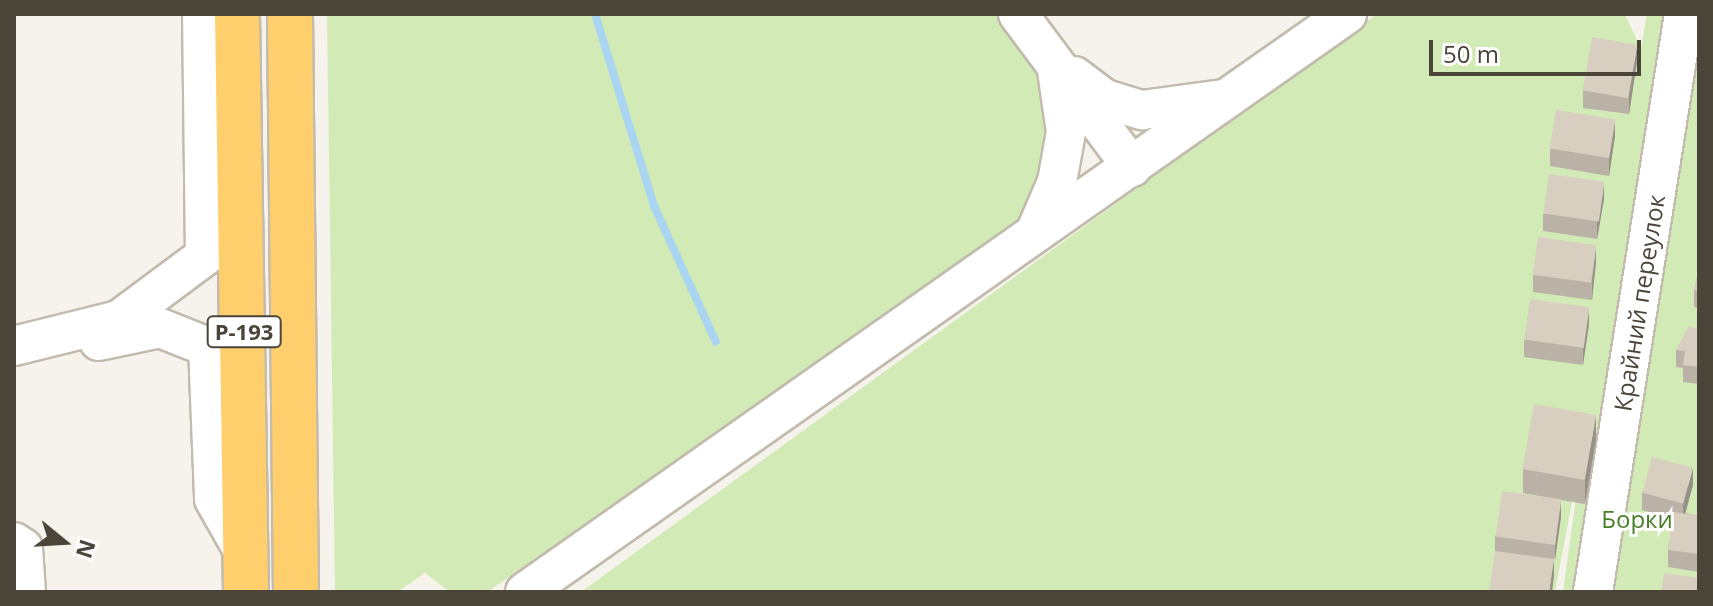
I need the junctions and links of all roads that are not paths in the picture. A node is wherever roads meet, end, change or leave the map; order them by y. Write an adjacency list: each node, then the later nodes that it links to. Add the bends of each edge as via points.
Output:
1 (202, 14): 11 (street, via 205,256 119,320)
2 (237, 14): 14 (highway, Р-193)
3 (290, 14): 16 (highway, Р-193)
4 (1018, 14): 7 (street)
5 (1347, 14): 8 (street)
6 (1684, 14): 18 (street, Крайний переулок)
7 (1056, 63): 8 (street, via 1105,99 1142,110); 9 (street); 10 (street, via 1066,132 1057,182)
8 (1232, 97): 9 (street)
9 (1132, 167): 10 (street)
10 (1035, 233): 17 (street)
11 (14, 346)
12 (14, 360): 14 (street, via 160,328 208,347 214,499)
13 (14, 542): 15 (street, via 23,548)
14 (247, 574)
15 (26, 592)
16 (296, 592)
17 (525, 592)
18 (1593, 592)

